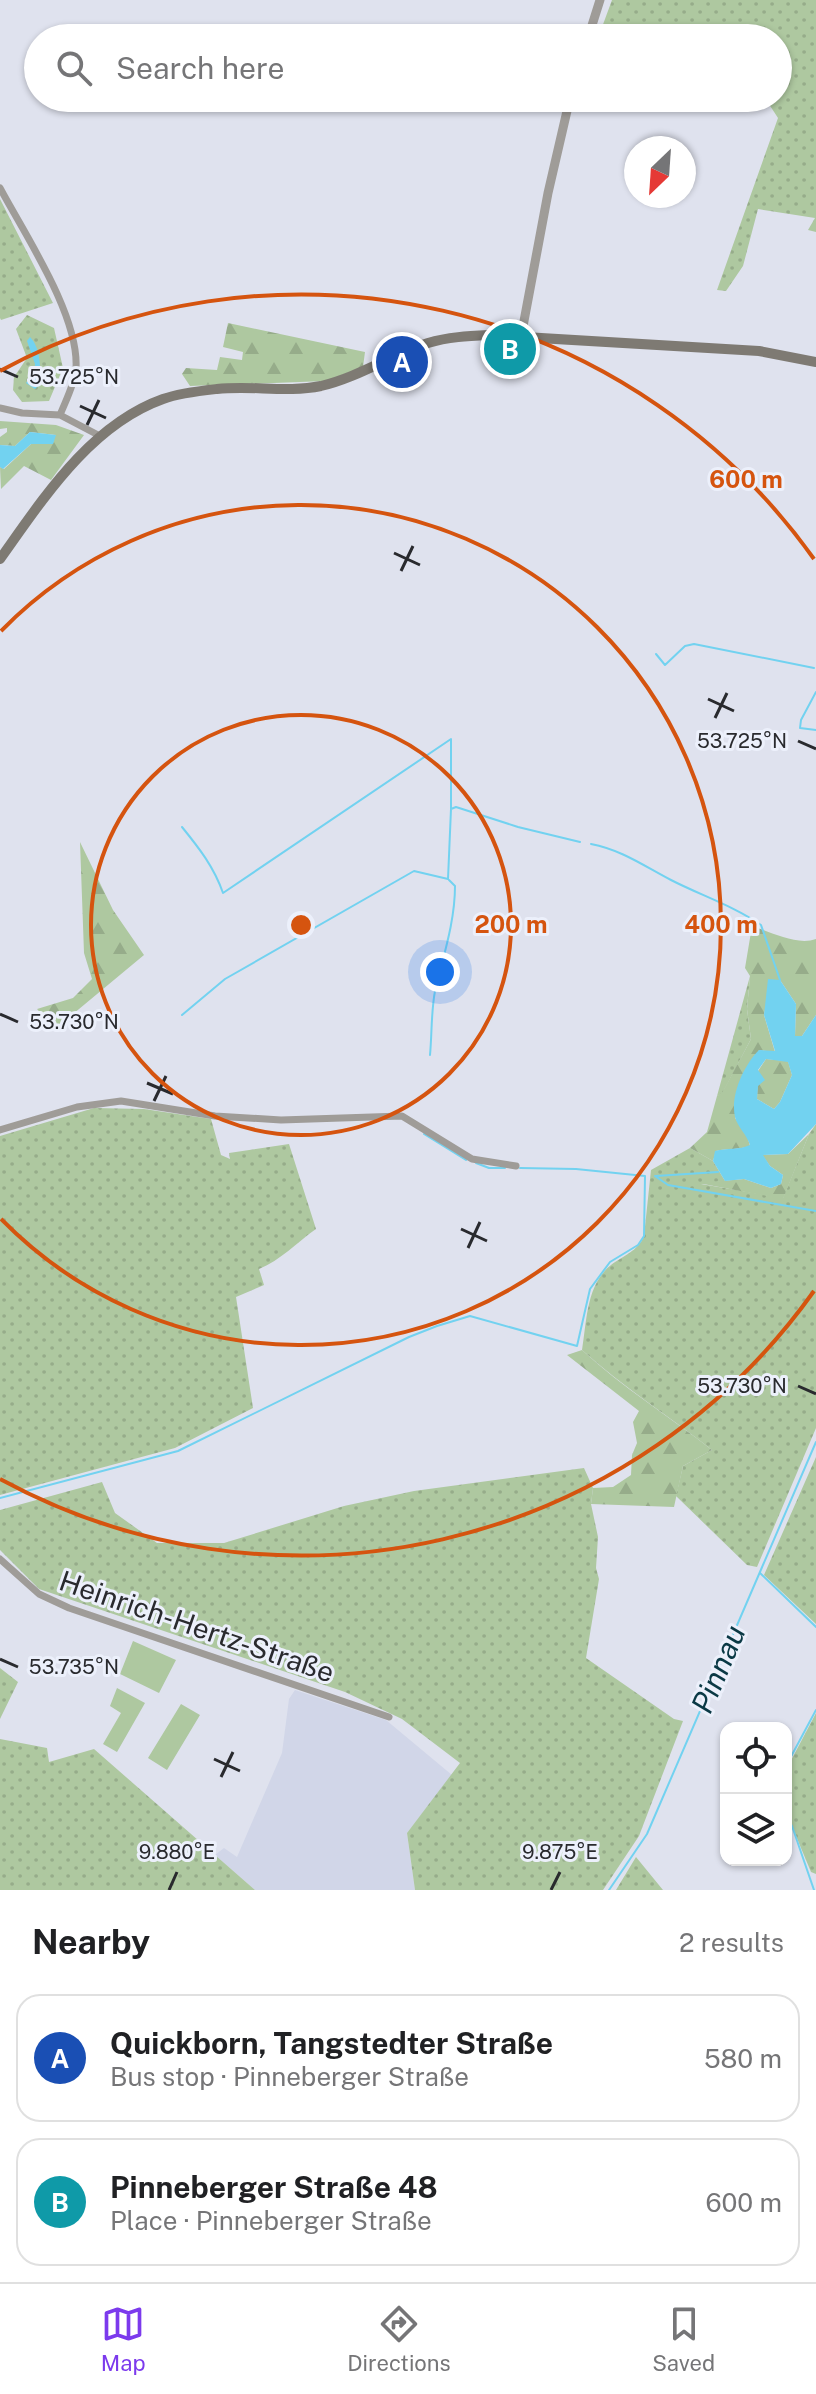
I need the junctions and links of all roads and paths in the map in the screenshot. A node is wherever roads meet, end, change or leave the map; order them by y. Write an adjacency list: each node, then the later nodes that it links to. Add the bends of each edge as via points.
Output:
1 (600, 0): 2 (street)
2 (592, 24)
3 (567, 112): 5 (street)
4 (0, 188): 8 (street, via 61,302 73,343 76,368)
5 (521, 337): 6 (main road, via 759,351); 9 (main road, via 457,336 315,387 191,392 146,406)
6 (816, 362)
7 (0, 408): 8 (street)
8 (60, 415): 9 (street)
9 (100, 436): 10 (main road)
10 (0, 559)
11 (0, 1130): 12 (street, via 77,1107 121,1101 281,1120 402,1116 472,1159)
12 (516, 1166)
13 (0, 1559): 14 (street, Heinrich-Hertz-Straße, via 39,1594 69,1608)
14 (389, 1717)

